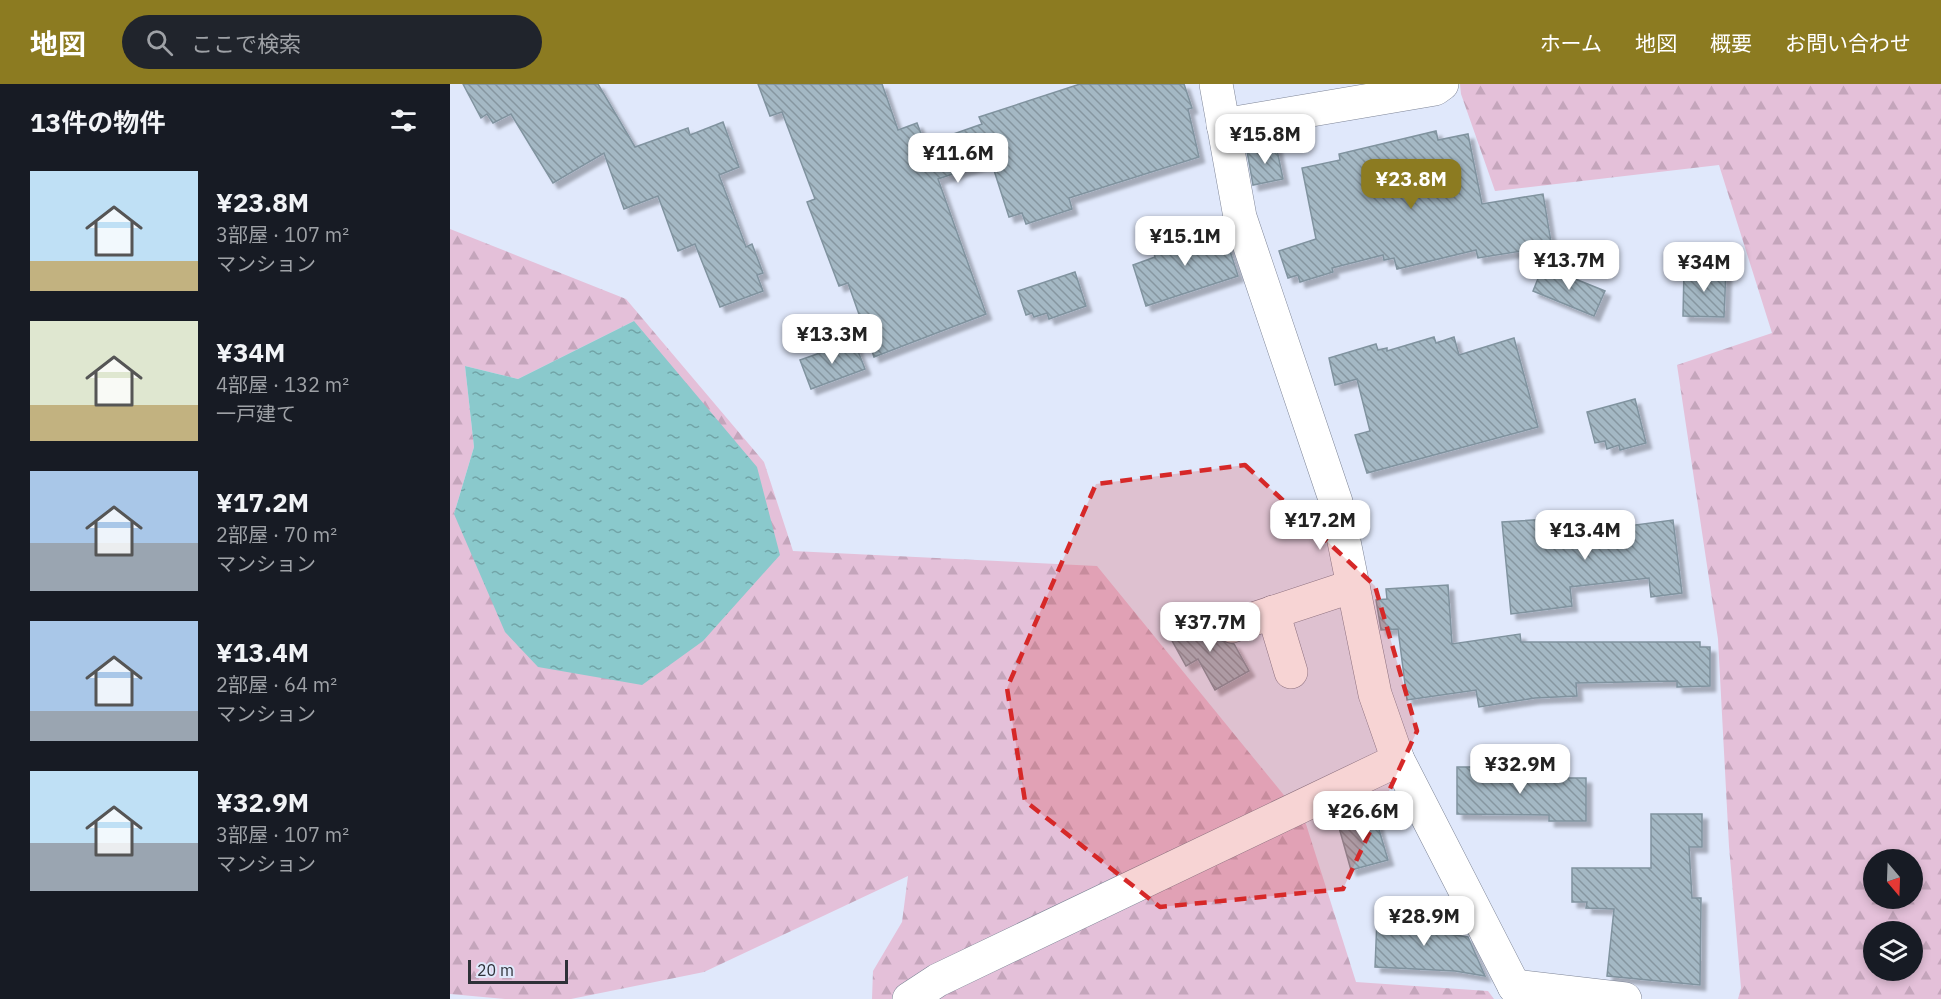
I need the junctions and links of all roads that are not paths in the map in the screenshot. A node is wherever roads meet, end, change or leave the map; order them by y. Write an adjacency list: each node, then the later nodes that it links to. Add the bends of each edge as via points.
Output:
1 (1216, 84): 3 (street)
2 (1442, 84): 3 (street, via 1435,89)
3 (1223, 125): 4 (street, via 1240,217 1336,502)
4 (1353, 586): 5 (street); 8 (street, via 1375,694)
5 (1273, 612): 6 (street); 7 (street)
6 (1232, 626)
7 (1291, 672)
8 (1398, 760): 9 (street); 10 (street, via 938,980)
9 (1519, 993): 11 (street)
10 (909, 999)
11 (1625, 999)

